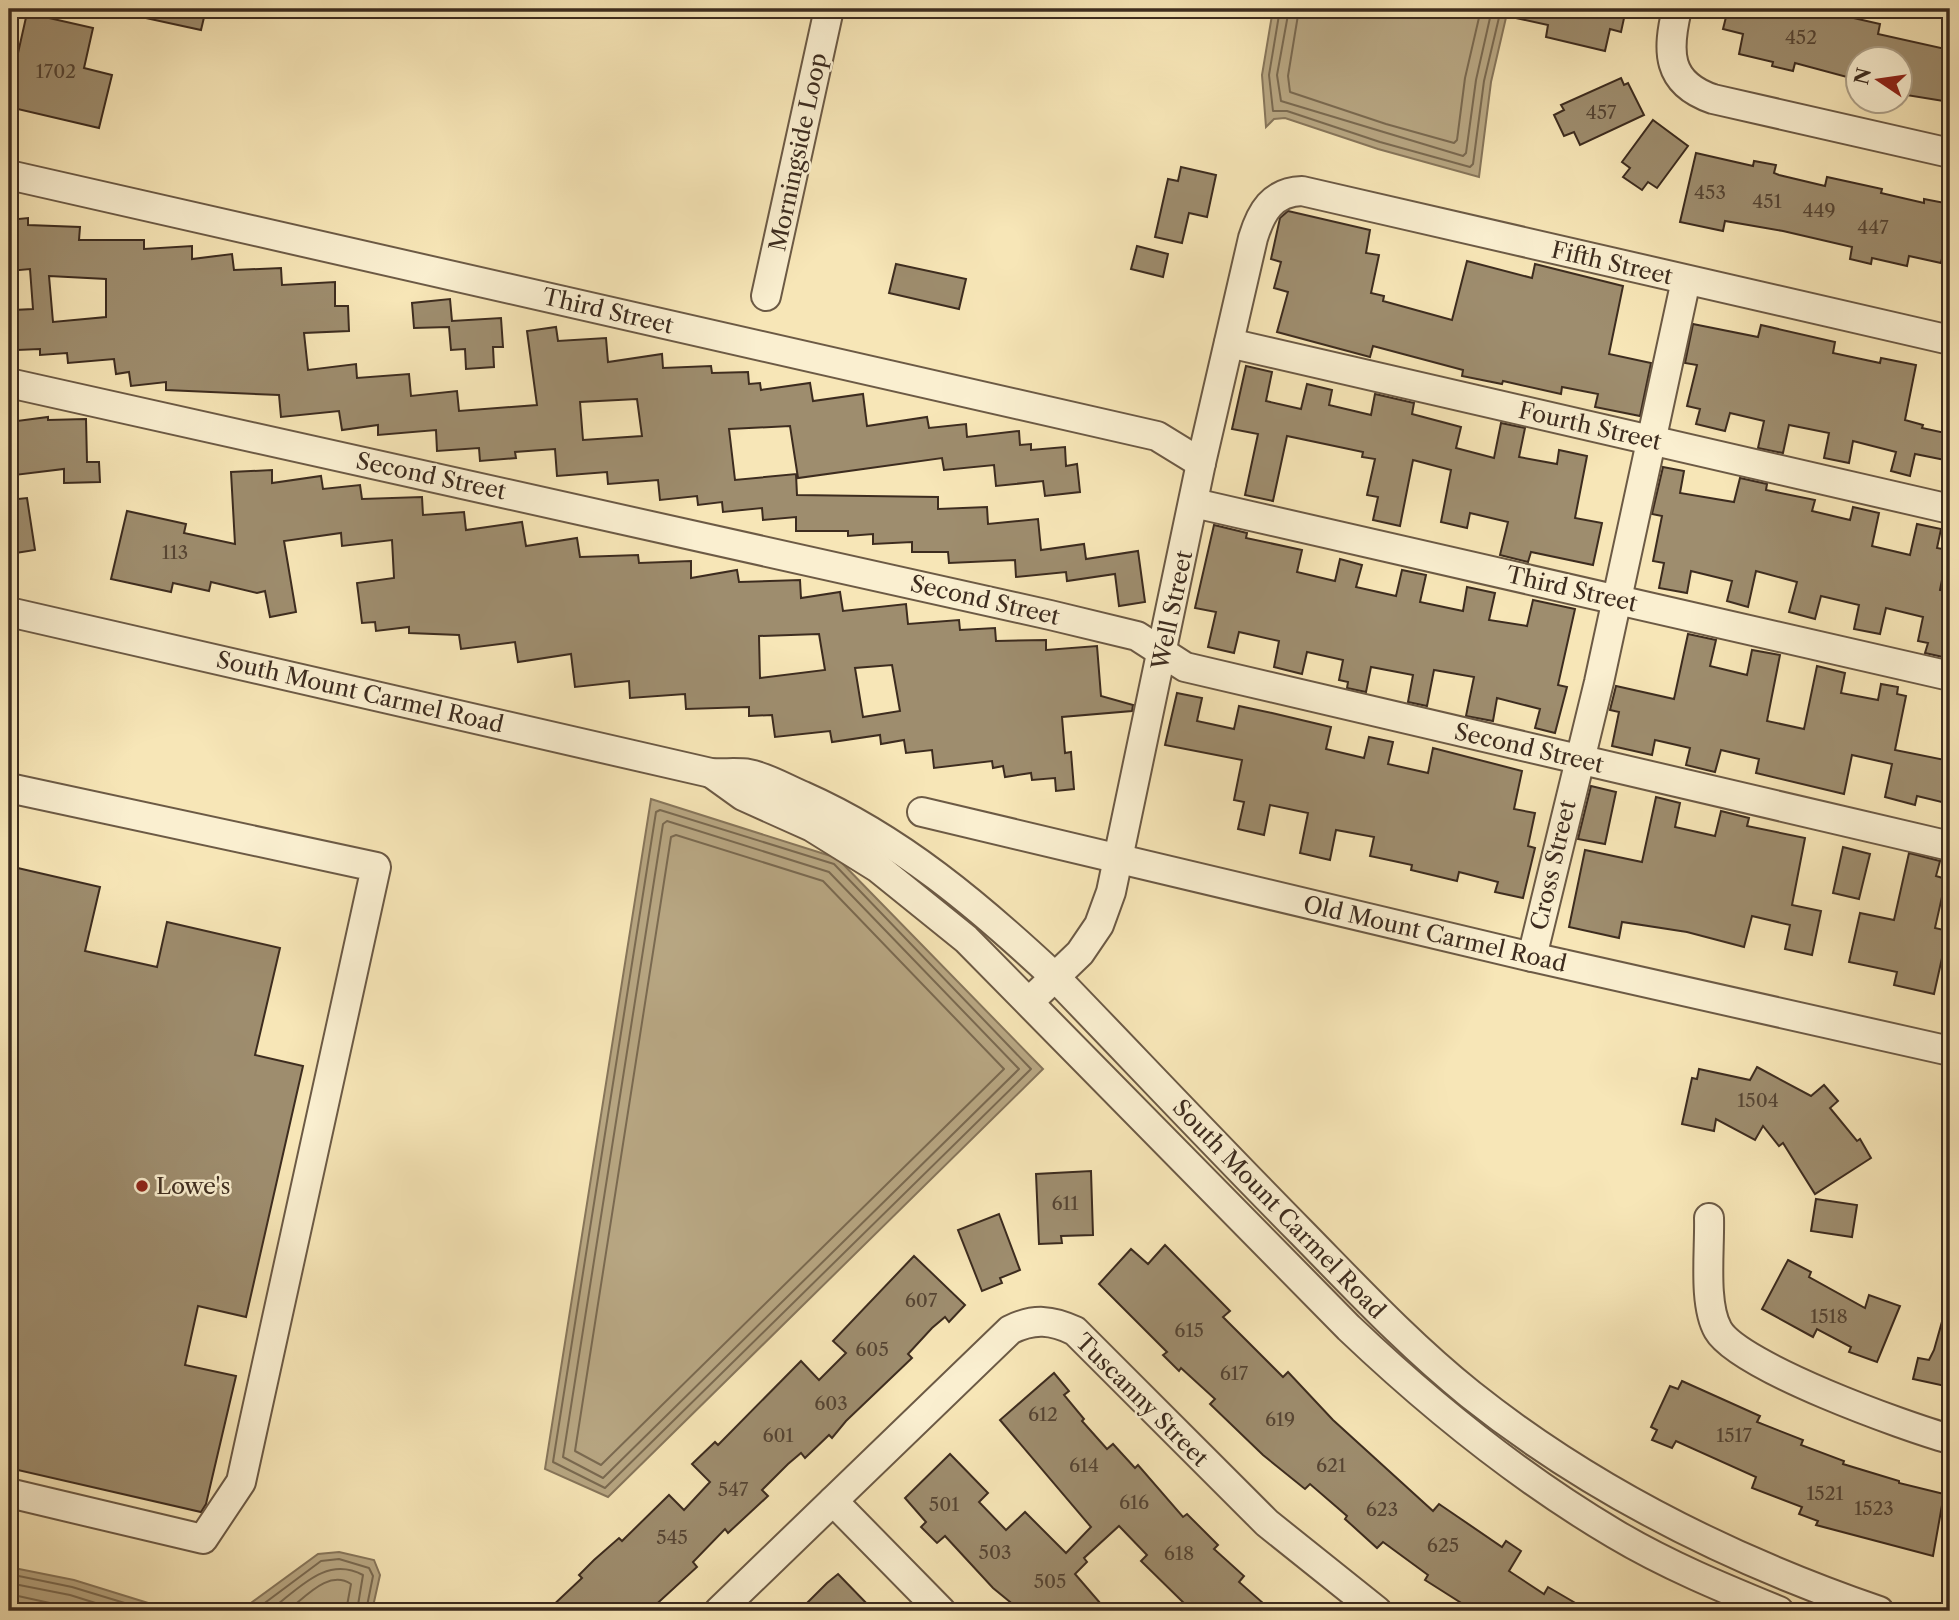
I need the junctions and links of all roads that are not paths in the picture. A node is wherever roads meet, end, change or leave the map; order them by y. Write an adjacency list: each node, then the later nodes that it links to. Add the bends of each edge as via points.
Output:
1 (829, 9): 7 (street, Morningside Loop)
2 (1677, 9): 3 (street, via 1671,58 1680,79 1695,91 1713,99)
3 (1950, 153)
4 (9, 176): 12 (street, Third Street, via 1157,436)
5 (1276, 198): 6 (street, Fifth Street, via 1302,191); 9 (street, Well Street, via 1259,221)
6 (1686, 280): 8 (street, Fifth Street); 11 (street, Cross Street)
7 (766, 296)
8 (1950, 340)
9 (1229, 343): 11 (street, Fourth Street); 12 (street, Well Street)
10 (9, 383): 17 (street, Second Street, via 1000,603 1137,636)
11 (1650, 439): 14 (street, Fourth Street); 15 (street, Cross Street)
12 (1201, 463): 13 (street, Well Street)
13 (1194, 503): 15 (street, Third Street); 17 (street, Well Street)
14 (1950, 509)
15 (1615, 599): 18 (street, Third Street); 19 (street, Cross Street)
16 (9, 612): 20 (street, South Mount Carmel Road)
17 (1163, 654): 19 (street, Second Street, via 1185,667); 24 (street, Well Street)
18 (1950, 676)
19 (1578, 760): 23 (street, Second Street); 25 (street, Cross Street)
20 (711, 774): 26 (street, South Mount Carmel Road, via 750,774 826,806 890,842 949,883); 27 (street, South Mount Carmel Road, via 878,868 967,939)
21 (9, 788): 31 (street, via 376,867 241,1482 203,1539)
22 (922, 812): 24 (street, Old Mount Carmel Road)
23 (1950, 846)
24 (1118, 860): 25 (street, Old Mount Carmel Road); 26 (street, Well Street, via 1099,925)
25 (1532, 957): 28 (street, Old Mount Carmel Road)
26 (1056, 978): 27 (street, Well Street); 37 (street, South Mount Carmel Road, via 1396,1329 1470,1394 1574,1468 1691,1536)
27 (1030, 1001): 36 (street, South Mount Carmel Road, via 1413,1389 1476,1440 1615,1535 1696,1577)
28 (1950, 1051)
29 (1709, 1218): 30 (street, via 1710,1303 1718,1331 1753,1360 1909,1428)
30 (1950, 1439)
31 (9, 1493)
32 (832, 1501): 33 (street, Tuscanny Street); 34 (street); 35 (street, Tuscanny Street, via 1010,1330 1025,1323 1058,1323 1075,1331 1267,1523)
33 (719, 1611)
34 (941, 1611)
35 (1377, 1611)
36 (1779, 1611)
37 (1878, 1611)

